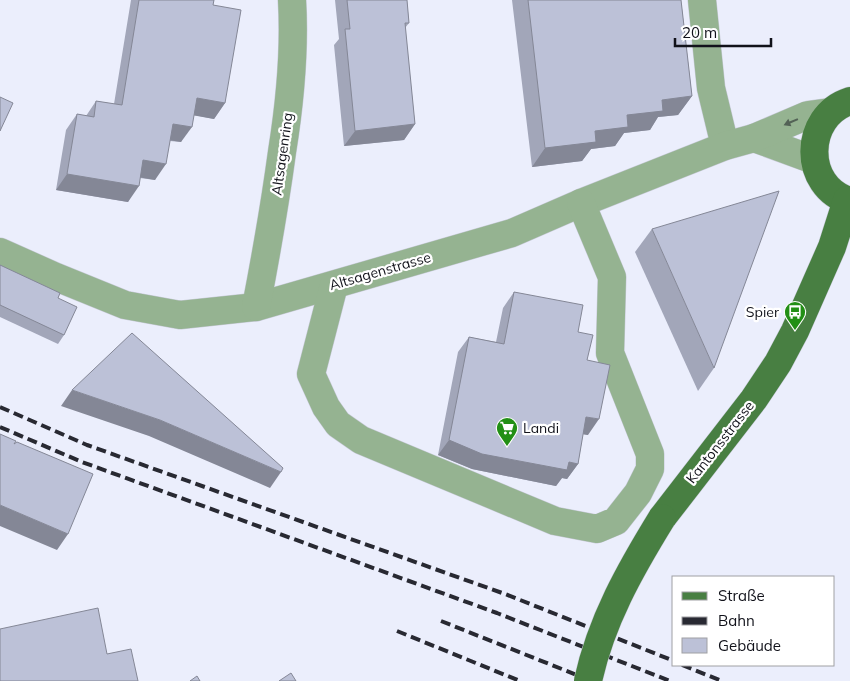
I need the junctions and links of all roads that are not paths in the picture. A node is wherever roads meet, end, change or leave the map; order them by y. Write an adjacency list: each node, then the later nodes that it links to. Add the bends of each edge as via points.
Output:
1 (292, 0): 11 (street, Altsagenring, via 289,107)
2 (702, 0): 5 (street, via 711,88)
3 (840, 107): 4 (street, Altsagenstrasse, one-way to 4, via 808,115); 6 (main road, via 822,122 816,134)
4 (754, 138): 5 (street, Altsagenstrasse); 6 (street)
5 (725, 146): 8 (street, Altsagenstrasse)
6 (814, 160): 7 (main road, via 820,176 831,190)
7 (848, 200): 12 (main road, Kantonsstrasse, bridge, via 796,331 754,399 662,518 626,577 598,640)
8 (581, 203): 10 (street, Altsagenstrasse, via 512,233); 10 (street, via 612,277 610,353 650,454 650,469 638,493 616,521 597,529 555,521 361,440 338,424 311,374)
9 (0, 252): 11 (street, Altsagenstrasse, via 125,305 180,315)
10 (334, 284): 11 (street, Altsagenstrasse)
11 (256, 307)
12 (588, 681)

